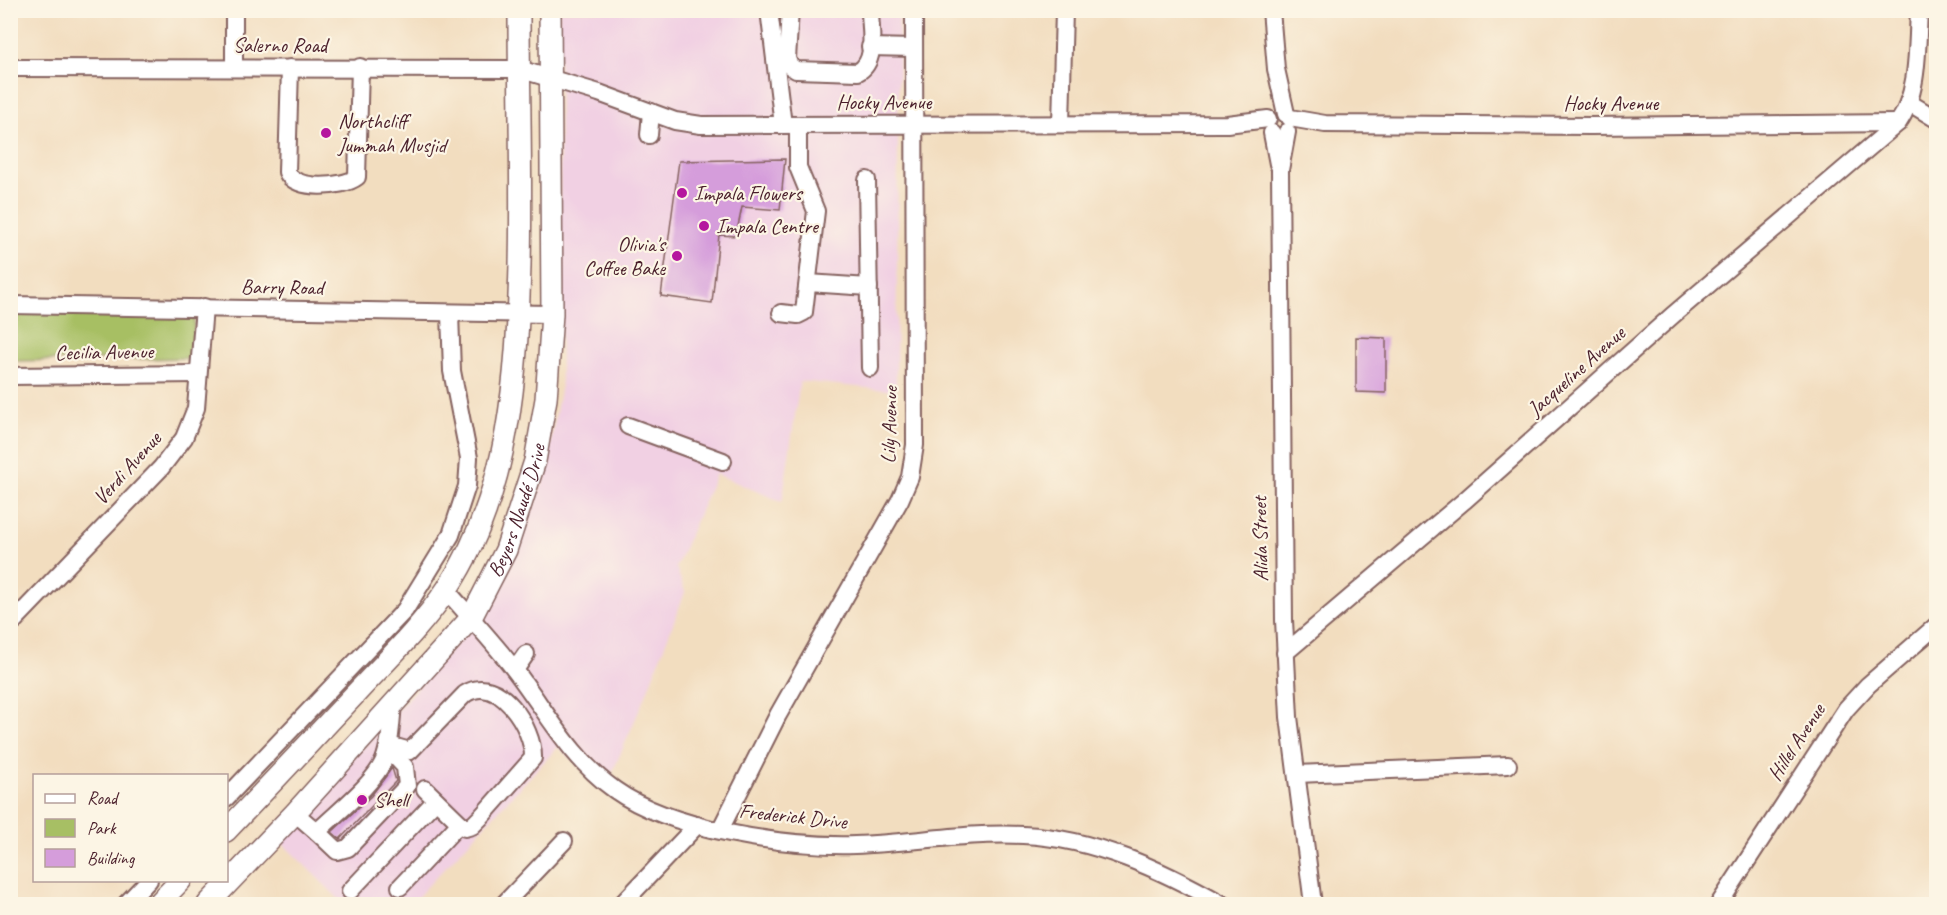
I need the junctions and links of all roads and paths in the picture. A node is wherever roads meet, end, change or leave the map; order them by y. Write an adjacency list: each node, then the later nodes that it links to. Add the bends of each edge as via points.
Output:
1 (234, 10): 15 (street)
2 (519, 10): 17 (main road, Beyers Naudé Drive)
3 (550, 10): 18 (main road, Beyers Naudé Drive)
4 (768, 10): 25 (street)
5 (790, 10): 11 (street, via 787,59 796,70 858,72 871,59)
6 (870, 10): 11 (street)
7 (914, 10): 12 (street, Lily Avenue)
8 (1064, 10): 24 (street)
9 (1271, 10): 22 (street, Alida Street, via 1276,69 1272,76)
10 (1919, 10): 19 (street)
11 (870, 47): 12 (street)
12 (914, 48): 26 (street, Lily Avenue)
13 (360, 67): 16 (street, Salerno Road); 16 (street, via 357,177 341,186 295,183 289,178); 17 (street, Salerno Road)
14 (10, 68): 15 (street, Salerno Road)
15 (234, 68): 16 (street, Salerno Road)
16 (290, 68)
17 (519, 69): 18 (street, Salerno Road); 35 (main road, Beyers Naudé Drive)
18 (549, 77): 20 (street, Hocky Avenue); 36 (main road, Beyers Naudé Drive)
19 (1908, 102): 21 (street); 23 (street)
20 (651, 112): 25 (street, Hocky Avenue, via 688,124); 27 (street)
21 (1936, 118)
22 (1279, 123): 23 (street, Hocky Avenue); 24 (street, Hocky Avenue); 46 (street, Alida Street)
23 (1898, 123): 46 (street, Jacqueline Avenue)
24 (1061, 124): 26 (street, Hocky Avenue)
25 (790, 125): 26 (street, Hocky Avenue); 29 (street, via 798,167 816,211)
26 (915, 125): 58 (street, Lily Avenue, via 915,445 910,477 767,736)
27 (649, 135)
28 (867, 180): 30 (street)
29 (808, 283): 30 (street); 34 (street, via 802,315)
30 (869, 287): 37 (street)
31 (10, 305): 32 (street, Barry Road)
32 (204, 308): 33 (street, Barry Road); 38 (street, Verdi Avenue)
33 (450, 313): 35 (street, Barry Road); 53 (street, via 452,371 469,458 467,486 452,535 405,610)
34 (781, 313)
35 (519, 314): 36 (street, Barry Road); 42 (main road, Beyers Naudé Drive, via 514,391 499,468 484,515)
36 (552, 314): 43 (main road, Beyers Naudé Drive, via 546,399 535,461 506,550)
37 (870, 368)
38 (198, 374): 39 (street, Cecilia Avenue); 44 (street, Verdi Avenue, via 196,408 176,449)
39 (10, 376)
40 (628, 426): 41 (street)
41 (723, 461)
42 (446, 590): 43 (street, Frederick Drive); 57 (main road, Beyers Naudé Drive, via 414,632)
43 (471, 618): 48 (street, Frederick Drive); 49 (main road, Beyers Naudé Drive)
44 (10, 625)
45 (1936, 626): 72 (street, Hillel Avenue, via 1846,709)
46 (1285, 653): 52 (street, Alida Street)
47 (526, 654): 48 (street)
48 (515, 670): 56 (street, Frederick Drive, via 561,737 596,776 636,803)
49 (393, 704): 50 (street); 54 (main road, Beyers Naudé Drive)
50 (388, 747): 55 (street, via 410,752 475,688 482,687 505,699 522,721 533,758 472,826 465,828); 59 (street, via 377,771); 59 (street, via 405,767 407,786 348,848 337,851)
51 (1508, 765): 52 (street)
52 (1297, 774): 71 (street, Alida Street)
53 (228, 796)
54 (295, 813): 59 (street); 67 (main road, Beyers Naudé Drive)
55 (460, 823): 63 (street); 64 (street, via 431,795)
56 (697, 825): 58 (street, Frederick Drive); 69 (street)
57 (228, 829)
58 (720, 830): 70 (street, Frederick Drive, via 836,845 984,834 1068,841 1153,867)
59 (317, 832)
60 (564, 841): 68 (street)
61 (147, 882): 65 (street)
62 (179, 882): 66 (main road)
63 (400, 887)
64 (350, 891)
65 (126, 904)
66 (158, 904)
67 (208, 904)
68 (504, 904)
69 (622, 904)
70 (1222, 904)
71 (1313, 904)
72 (1719, 904)

